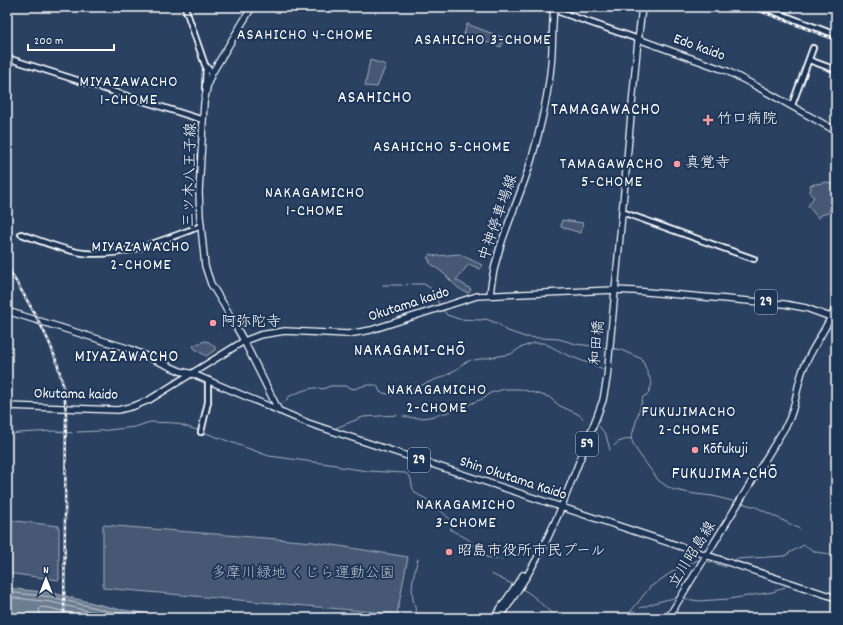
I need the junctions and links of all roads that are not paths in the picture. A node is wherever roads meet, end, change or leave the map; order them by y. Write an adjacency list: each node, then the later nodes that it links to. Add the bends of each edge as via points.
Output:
1 (185, 7): 12 (street)
2 (252, 7): 14 (main road, 三ツ木八王子線)
3 (545, 7): 6 (street, Edo kaido)
4 (642, 7): 8 (main road, 59)
5 (762, 7): 7 (street)
6 (554, 9): 8 (street, Edo kaido); 24 (main road, 中神停車場線, via 551,67 542,116 527,175 503,238)
7 (836, 35)
8 (638, 39): 16 (main road, Edo kaido, via 727,71); 19 (main road, 59)
9 (813, 48): 11 (street)
10 (7, 58): 17 (street)
11 (809, 60): 13 (street); 16 (street)
12 (205, 65): 14 (street); 15 (street)
13 (836, 70)
14 (212, 73): 15 (main road, 三ツ木八王子線)
15 (205, 96): 17 (main road, 三ツ木八王子線)
16 (792, 105): 18 (main road, Edo kaido)
17 (203, 120): 20 (main road, 三ツ木八王子線, via 199,192)
18 (836, 130)
19 (622, 212): 22 (street); 23 (main road, 59)
20 (201, 226): 21 (street, via 137,249 105,254 74,251); 29 (main road, 三ツ木八王子線, via 208,278)
21 (21, 234)
22 (754, 259)
23 (614, 290): 24 (main road, Okutama kaido / 29); 28 (main road, Okutama kaido / 29, via 784,304 806,308); 36 (main road, 和田橋 / 59, via 603,400)
24 (490, 295): 29 (main road, Okutama kaido / 29, via 477,296 358,333 285,331 260,335)
25 (836, 306): 28 (main road, 立川昭島線)
26 (7, 308): 30 (main road, 29, via 131,346)
27 (7, 311): 30 (main road, 29, via 122,346 180,371)
28 (834, 318): 37 (main road, 立川昭島線, via 803,368 790,418)
29 (244, 341): 31 (main road, Okutama kaido / 29); 34 (main road, 三ツ木八王子線)
30 (186, 371): 31 (main road, Shin Okutama Kaido / 29)
31 (193, 374): 32 (main road, Shin Okutama Kaido / 29); 33 (main road, Okutama kaido / 29, via 147,402 118,410)
32 (208, 380): 34 (main road, Shin Okutama Kaido / 29); 35 (street, via 208,402)
33 (7, 406)
34 (278, 411): 36 (main road, Shin Okutama Kaido / 29)
35 (201, 431)
36 (561, 507): 37 (main road, Shin Okutama Kaido / 29); 38 (main road, 59, via 538,556)
37 (705, 558): 39 (main road, Shin Okutama Kaido / 29); 42 (main road, 立川昭島線)
38 (512, 595): 40 (main road, 59); 41 (main road, 59)
39 (836, 598)
40 (494, 618)
41 (500, 618)
42 (668, 618)

